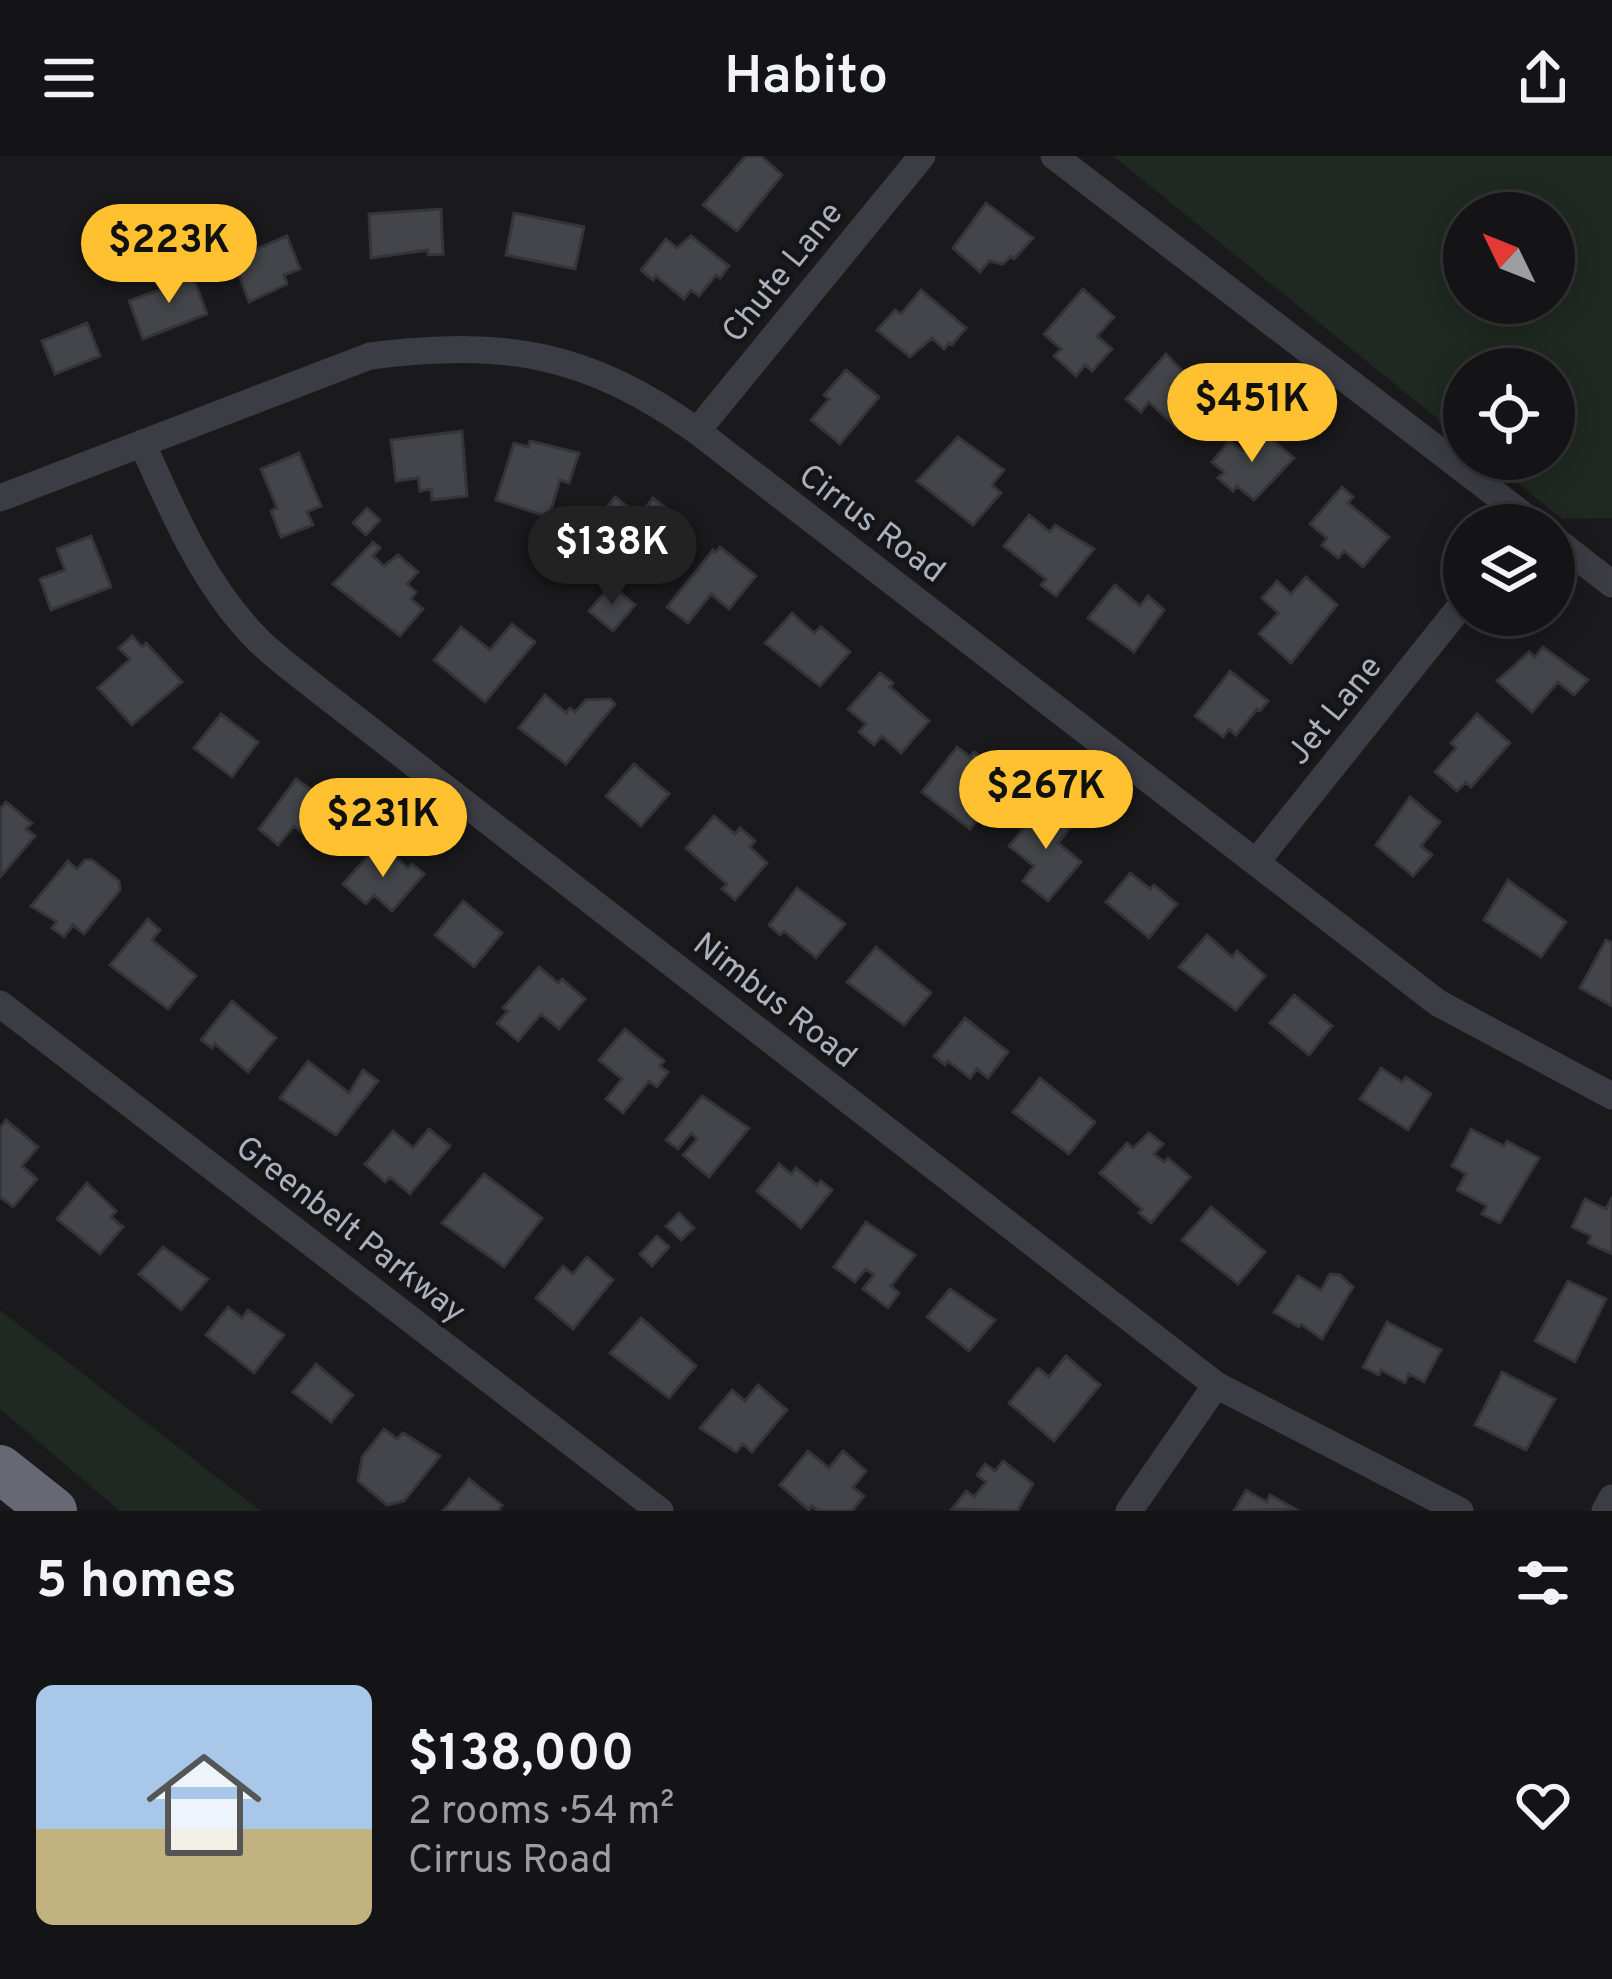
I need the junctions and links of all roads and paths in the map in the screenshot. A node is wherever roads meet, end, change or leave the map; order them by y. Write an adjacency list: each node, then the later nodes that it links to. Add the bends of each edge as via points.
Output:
1 (922, 156): 3 (street, Chute Lane)
2 (1054, 156): 6 (street)
3 (697, 431): 4 (street, Cirrus Road, via 596,372 537,355 435,348 370,356); 10 (street, Cirrus Road)
4 (142, 443): 5 (street, Cirrus Road); 13 (street, Nimbus Road, via 190,548 257,639)
5 (0, 498)
6 (1505, 504)
7 (1575, 555): 8 (street)
8 (1612, 584)
9 (1443, 628): 10 (street, Jet Lane)
10 (1257, 861): 12 (street, Cirrus Road, via 1438,1003)
11 (0, 1004): 17 (street, Greenbelt Parkway)
12 (1612, 1096)
13 (1216, 1385): 18 (street); 19 (street, Nimbus Road)
14 (0, 1469): 16 (highway)
15 (1612, 1498): 20 (street)
16 (53, 1511)
17 (660, 1511)
18 (1129, 1511)
19 (1460, 1511)
20 (1605, 1511)

